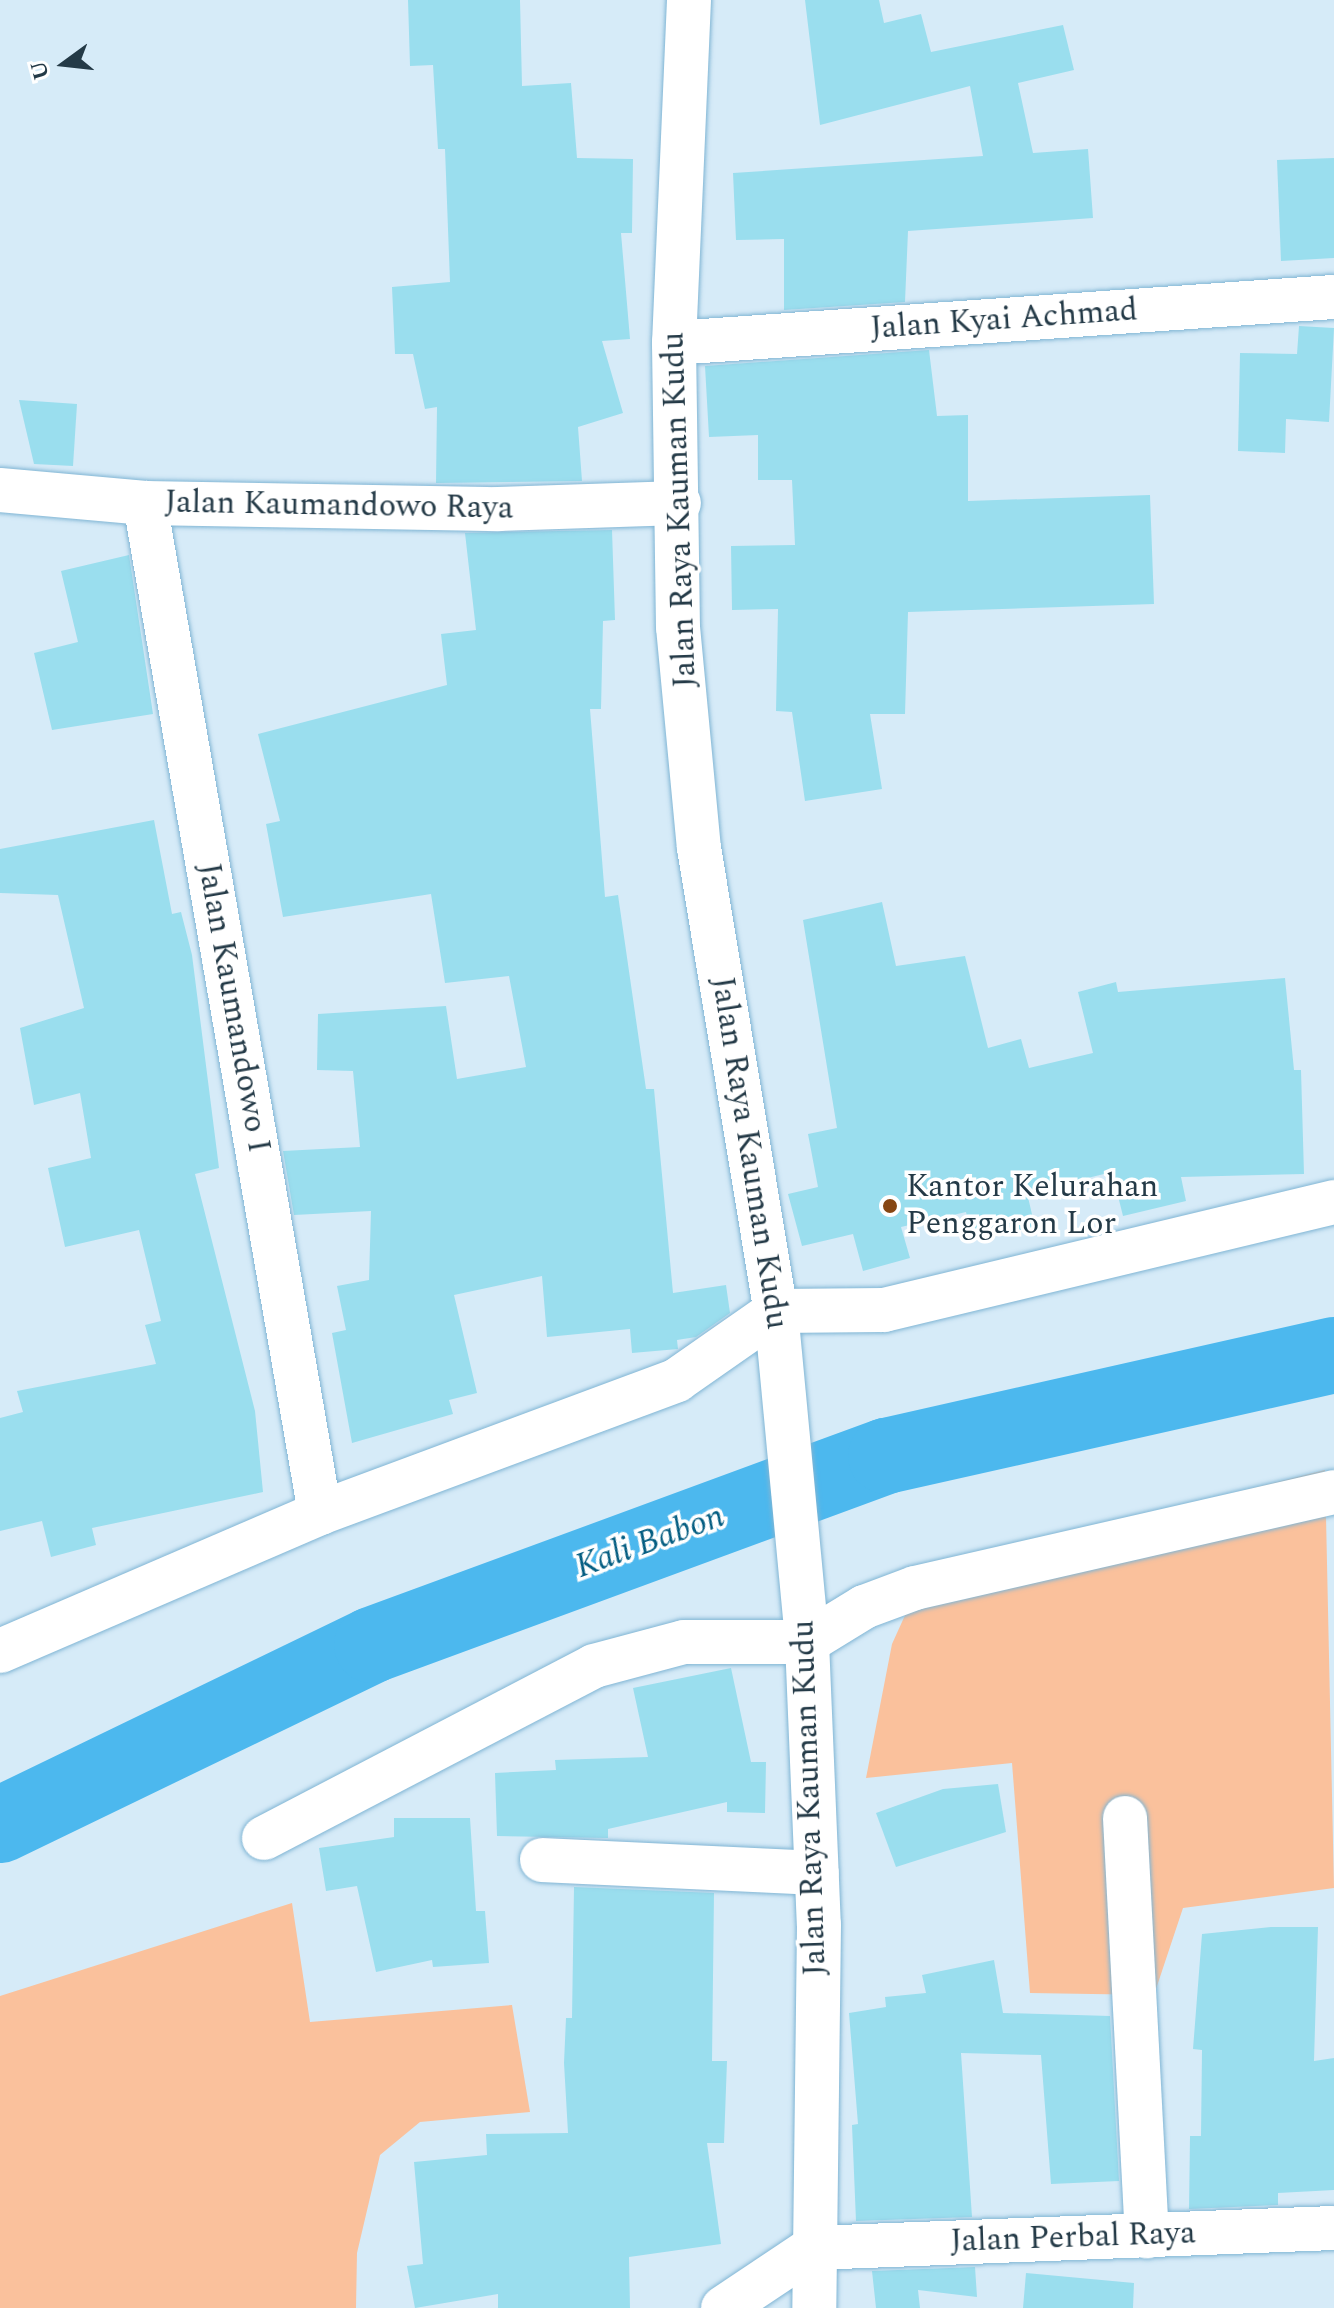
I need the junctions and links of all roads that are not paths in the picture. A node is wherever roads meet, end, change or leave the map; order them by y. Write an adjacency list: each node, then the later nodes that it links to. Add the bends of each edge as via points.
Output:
1 (689, 0): 3 (street, Jalan Raya Kauman Kudu)
2 (1334, 297): 3 (street, Jalan Kyai Achmad)
3 (674, 343): 6 (street, Jalan Raya Kauman Kudu)
4 (0, 490): 5 (street, Jalan Kaumandowo Raya)
5 (145, 503): 6 (street, Jalan Kaumandowo Raya, via 498,509); 10 (street, Jalan Kaumandowo I)
6 (679, 503): 8 (street, Jalan Raya Kauman Kudu, via 678,627 699,848)
7 (1334, 1202): 8 (street, via 884,1310)
8 (779, 1330): 10 (street, via 677,1380); 11 (street, Jalan Raya Kauman Kudu)
9 (1334, 1492): 11 (street, via 915,1588)
10 (320, 1513): 12 (street)
11 (806, 1636): 14 (street, via 684,1642 594,1666); 16 (street, Jalan Raya Kauman Kudu)
12 (0, 1651)
13 (1125, 1818): 18 (street)
14 (264, 1838)
15 (542, 1860): 16 (street)
16 (817, 1873): 19 (street, Jalan Raya Kauman Kudu)
17 (1334, 2228): 18 (street, Jalan Perbal Raya)
18 (1147, 2236): 19 (street, Jalan Perbal Raya)
19 (813, 2248): 20 (street); 21 (street, Jalan Raya Kauman Kudu)
20 (723, 2308)
21 (814, 2308)

